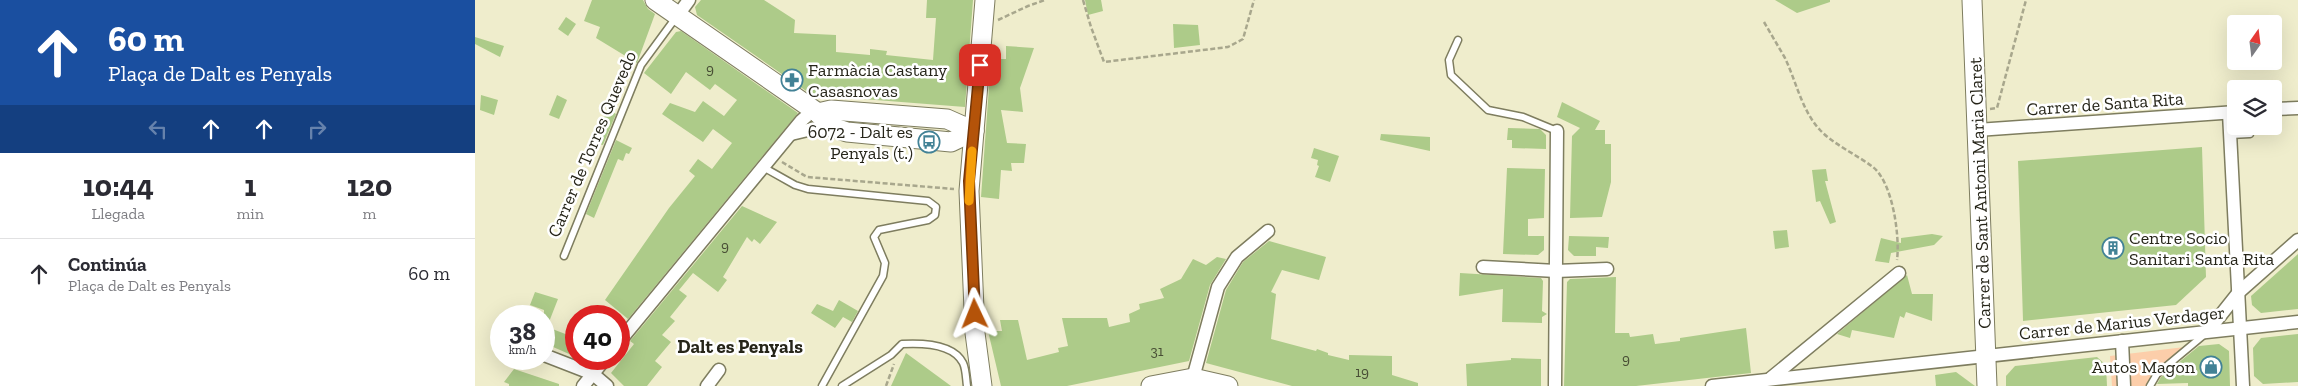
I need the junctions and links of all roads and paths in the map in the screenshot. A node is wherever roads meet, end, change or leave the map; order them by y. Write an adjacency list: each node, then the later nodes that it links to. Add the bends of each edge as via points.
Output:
1 (655, 0): 9 (street)
2 (689, 0): 9 (street, Carrer de Torres Quevedo)
3 (985, 0): 20 (street)
4 (1045, 0): 11 (path, via 998,20)
5 (1083, 0): 6 (path, via 1104,62 1228,47 1243,39)
6 (1254, 0)
7 (1972, 0): 15 (street, Carrer de Sant Antoni Maria Claret)
8 (2026, 0): 15 (path, via 1997,108)
9 (677, 15): 17 (street); 30 (lane, Carrer de Torres Quevedo, via 641,65)
10 (1764, 22): 34 (path, via 1785,59 1806,110 1820,130 1875,169 1885,184 1898,235)
11 (997, 28)
12 (1458, 40): 21 (lane, via 1449,60 1451,75 1488,110 1523,117)
13 (2298, 108): 14 (street)
14 (2282, 109)
15 (1976, 111): 19 (street, Carrer de Sant Antoni Maria Claret)
16 (2227, 112): 19 (street, Carrer de Santa Rita)
17 (818, 113): 18 (street); 20 (street, via 831,110 947,119); 22 (street, via 809,114)
18 (832, 127): 22 (street); 24 (street, via 847,132)
19 (1977, 130): 41 (street, Carrer de Sant Antoni Maria Claret)
20 (974, 131): 24 (street); 27 (street)
21 (1557, 131): 33 (street)
22 (791, 134): 25 (street)
23 (2230, 135): 35 (street)
24 (951, 142): 27 (street, via 959,150)
25 (775, 153): 26 (street); 27 (path, via 785,165 807,177)
26 (763, 167): 38 (street); 51 (lane, via 807,189 928,201 936,207 935,215 928,220 879,230 874,237 885,263 883,276)
27 (969, 186): 54 (street, via 975,333)
28 (1268, 231): 46 (street, via 1237,257 1218,287)
29 (2298, 240): 35 (street)
30 (564, 256)
31 (1483, 267): 33 (street)
32 (1607, 269): 33 (street)
33 (1556, 271): 57 (street)
34 (1897, 275): 47 (street)
35 (2239, 292): 37 (street); 39 (street)
36 (2298, 322): 37 (street, Carrer de Marius Verdager)
37 (2241, 328): 39 (street, Carrer de Marius Verdager); 62 (street)
38 (630, 329)
39 (2208, 332): 40 (street, Carrer de Marius Verdager); 61 (lane, via 2157,374)
40 (2122, 341): 41 (street, Carrer de Marius Verdager); 60 (street)
41 (1986, 356): 47 (street, Carrer de Marius Verdager); 59 (street, Carrer de Sant Antoni Maria Claret)
42 (555, 359): 45 (street)
43 (596, 370): 45 (street)
44 (719, 370): 50 (street)
45 (593, 374): 48 (street); 49 (street)
46 (1193, 378): 55 (street); 56 (street)
47 (1771, 378): 58 (street, Carrer de Marius Verdager)
48 (583, 386)
49 (607, 386)
50 (707, 386)
51 (822, 386)
52 (842, 386): 53 (lane, via 902,344 946,348 963,362)
53 (967, 386)
54 (982, 386)
55 (1151, 386)
56 (1228, 386)
57 (1555, 386)
58 (1712, 386)
59 (1987, 386)
60 (2124, 386)
61 (2150, 386)
62 (2243, 386)

